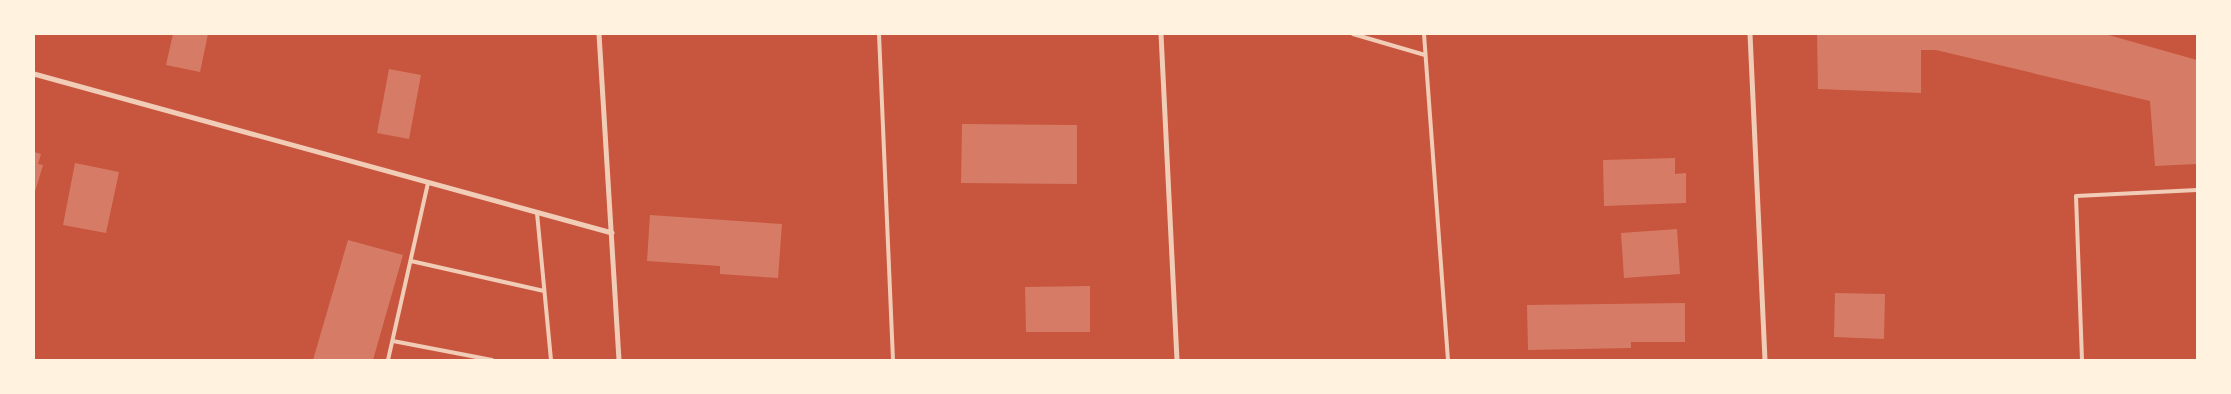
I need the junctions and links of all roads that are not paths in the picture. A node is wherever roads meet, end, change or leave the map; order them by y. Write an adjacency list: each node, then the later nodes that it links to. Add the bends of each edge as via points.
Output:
1 (599, 34): 12 (street)
2 (879, 34): 20 (lane)
3 (1161, 34): 21 (street)
4 (1353, 34): 7 (lane)
5 (1424, 34): 7 (lane)
6 (1750, 34): 23 (street)
7 (1424, 55): 22 (lane)
8 (34, 74): 9 (street)
9 (428, 182): 11 (street); 13 (lane)
10 (2197, 190): 24 (lane, via 2076,196)
11 (537, 213): 12 (street); 14 (lane)
12 (612, 233): 19 (street)
13 (411, 261): 14 (lane); 15 (lane)
14 (544, 291): 18 (lane)
15 (393, 341): 16 (lane); 17 (lane)
16 (388, 360)
17 (492, 360)
18 (551, 360)
19 (619, 360)
20 (893, 360)
21 (1177, 360)
22 (1448, 360)
23 (1765, 360)
24 (2082, 360)

